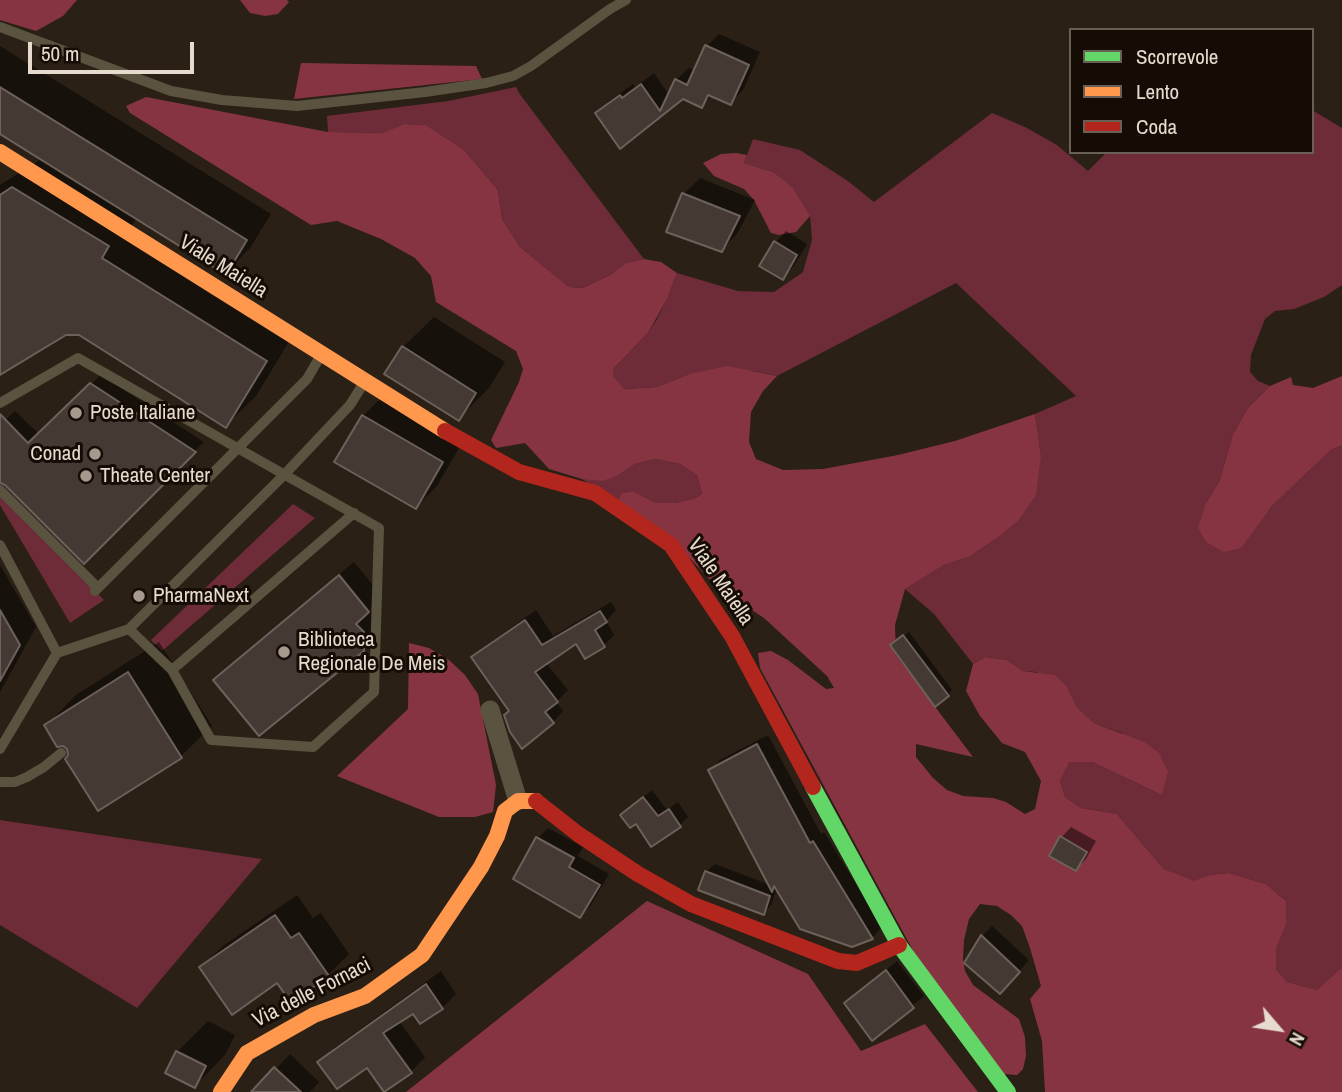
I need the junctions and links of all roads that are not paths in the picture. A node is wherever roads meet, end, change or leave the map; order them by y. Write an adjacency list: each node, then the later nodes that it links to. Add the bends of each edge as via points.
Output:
1 (626, 0): 2 (lane, via 513,76 425,92 297,106 171,91)
2 (0, 27)
3 (0, 152): 4 (main road, Viale Maiella)
4 (322, 354): 5 (main road, Viale Maiella); 8 (lane, via 307,379 97,590)
5 (365, 381): 7 (lane, via 349,405); 19 (main road, Viale Maiella, via 519,472 595,493 671,545 732,636)
6 (0, 403): 7 (lane, via 78,358)
7 (284, 475): 9 (lane); 11 (lane)
8 (0, 490)
9 (354, 513): 13 (lane); 13 (lane, via 379,528 374,692 313,747 211,740)
10 (0, 545): 12 (lane)
11 (129, 629): 12 (lane); 13 (lane)
12 (57, 653): 15 (lane)
13 (172, 670)
14 (490, 710): 18 (street)
15 (0, 749)
16 (61, 753): 17 (lane, via 27,777)
17 (0, 782)
18 (519, 801): 19 (main road, via 537,801 578,834 691,904 838,961 857,963); 20 (main road, Via delle Fornaci, via 505,811 481,867 422,955 365,996 314,1015 247,1053)
19 (899, 945): 21 (main road, Viale Maiella)
20 (221, 1092)
21 (1008, 1092)

